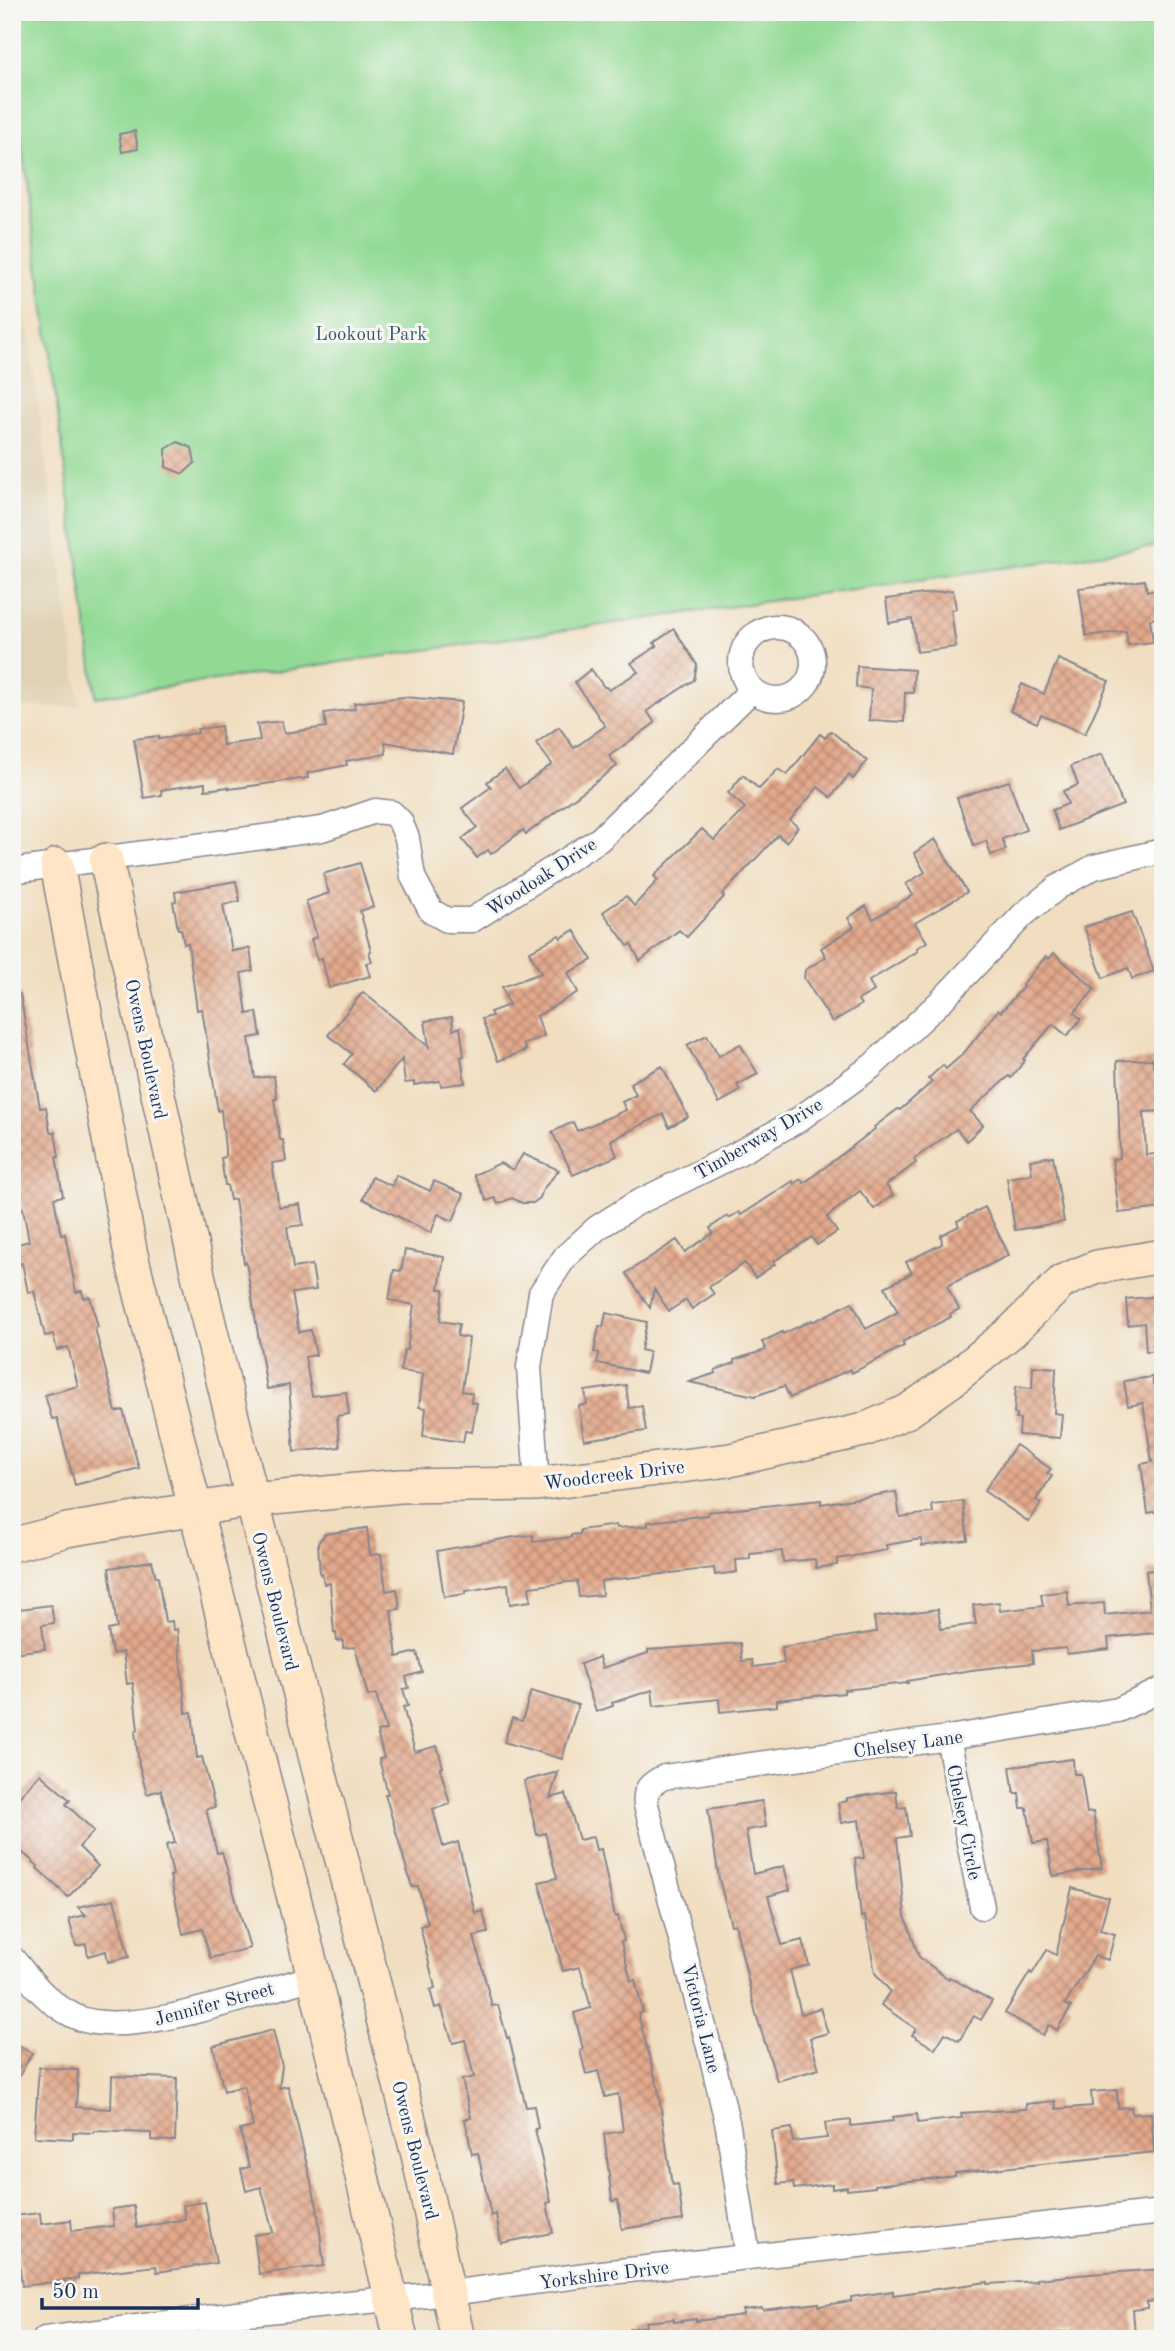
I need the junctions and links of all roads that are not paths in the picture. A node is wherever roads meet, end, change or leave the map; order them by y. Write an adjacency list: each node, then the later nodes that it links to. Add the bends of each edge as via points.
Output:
1 (752, 690): 3 (street, Woodoak Drive, via 600,839 472,919 447,920 431,911 413,877 407,838 392,813 375,811 322,830)
2 (1163, 851): 7 (street, Timberway Drive, via 1094,867 1058,887 1024,914 872,1066 797,1120 635,1204 597,1228 565,1257 541,1293 529,1367)
3 (106, 860): 4 (street, Woodoak Drive); 8 (street, Owens Boulevard, via 171,1163)
4 (57, 865): 5 (street, Woodoak Drive); 9 (street, via 131,1255)
5 (12, 871)
6 (1163, 1256): 7 (street, Woodcreek Drive, via 1097,1267 1063,1281 952,1380 908,1411 864,1430 730,1460)
7 (537, 1484): 8 (street, Woodcreek Drive, via 400,1486)
8 (252, 1500): 9 (street, Woodcreek Drive); 19 (street, Owens Boulevard)
9 (194, 1508): 10 (street, Woodcreek Drive, via 67,1530); 16 (street)
10 (12, 1545)
11 (1163, 1689): 12 (street, Chelsey Lane, via 1118,1710)
12 (948, 1738): 13 (street, Chelsey Lane, via 664,1777); 14 (street, Chelsey Circle)
13 (650, 1783): 18 (street, Victoria Lane, via 644,1794 646,1805 715,2067)
14 (982, 1907)
15 (12, 1958): 16 (street, Jennifer Street, via 44,1997 76,2018 118,2025 163,2019)
16 (314, 1977): 20 (street)
17 (1163, 2212): 18 (street, Yorkshire Drive)
18 (748, 2257): 19 (street, Yorkshire Drive)
19 (449, 2293): 20 (street, Yorkshire Drive); 23 (street, Owens Boulevard)
20 (393, 2299): 21 (street, Yorkshire Drive); 22 (street)
21 (45, 2339)
22 (401, 2339)
23 (458, 2339)

